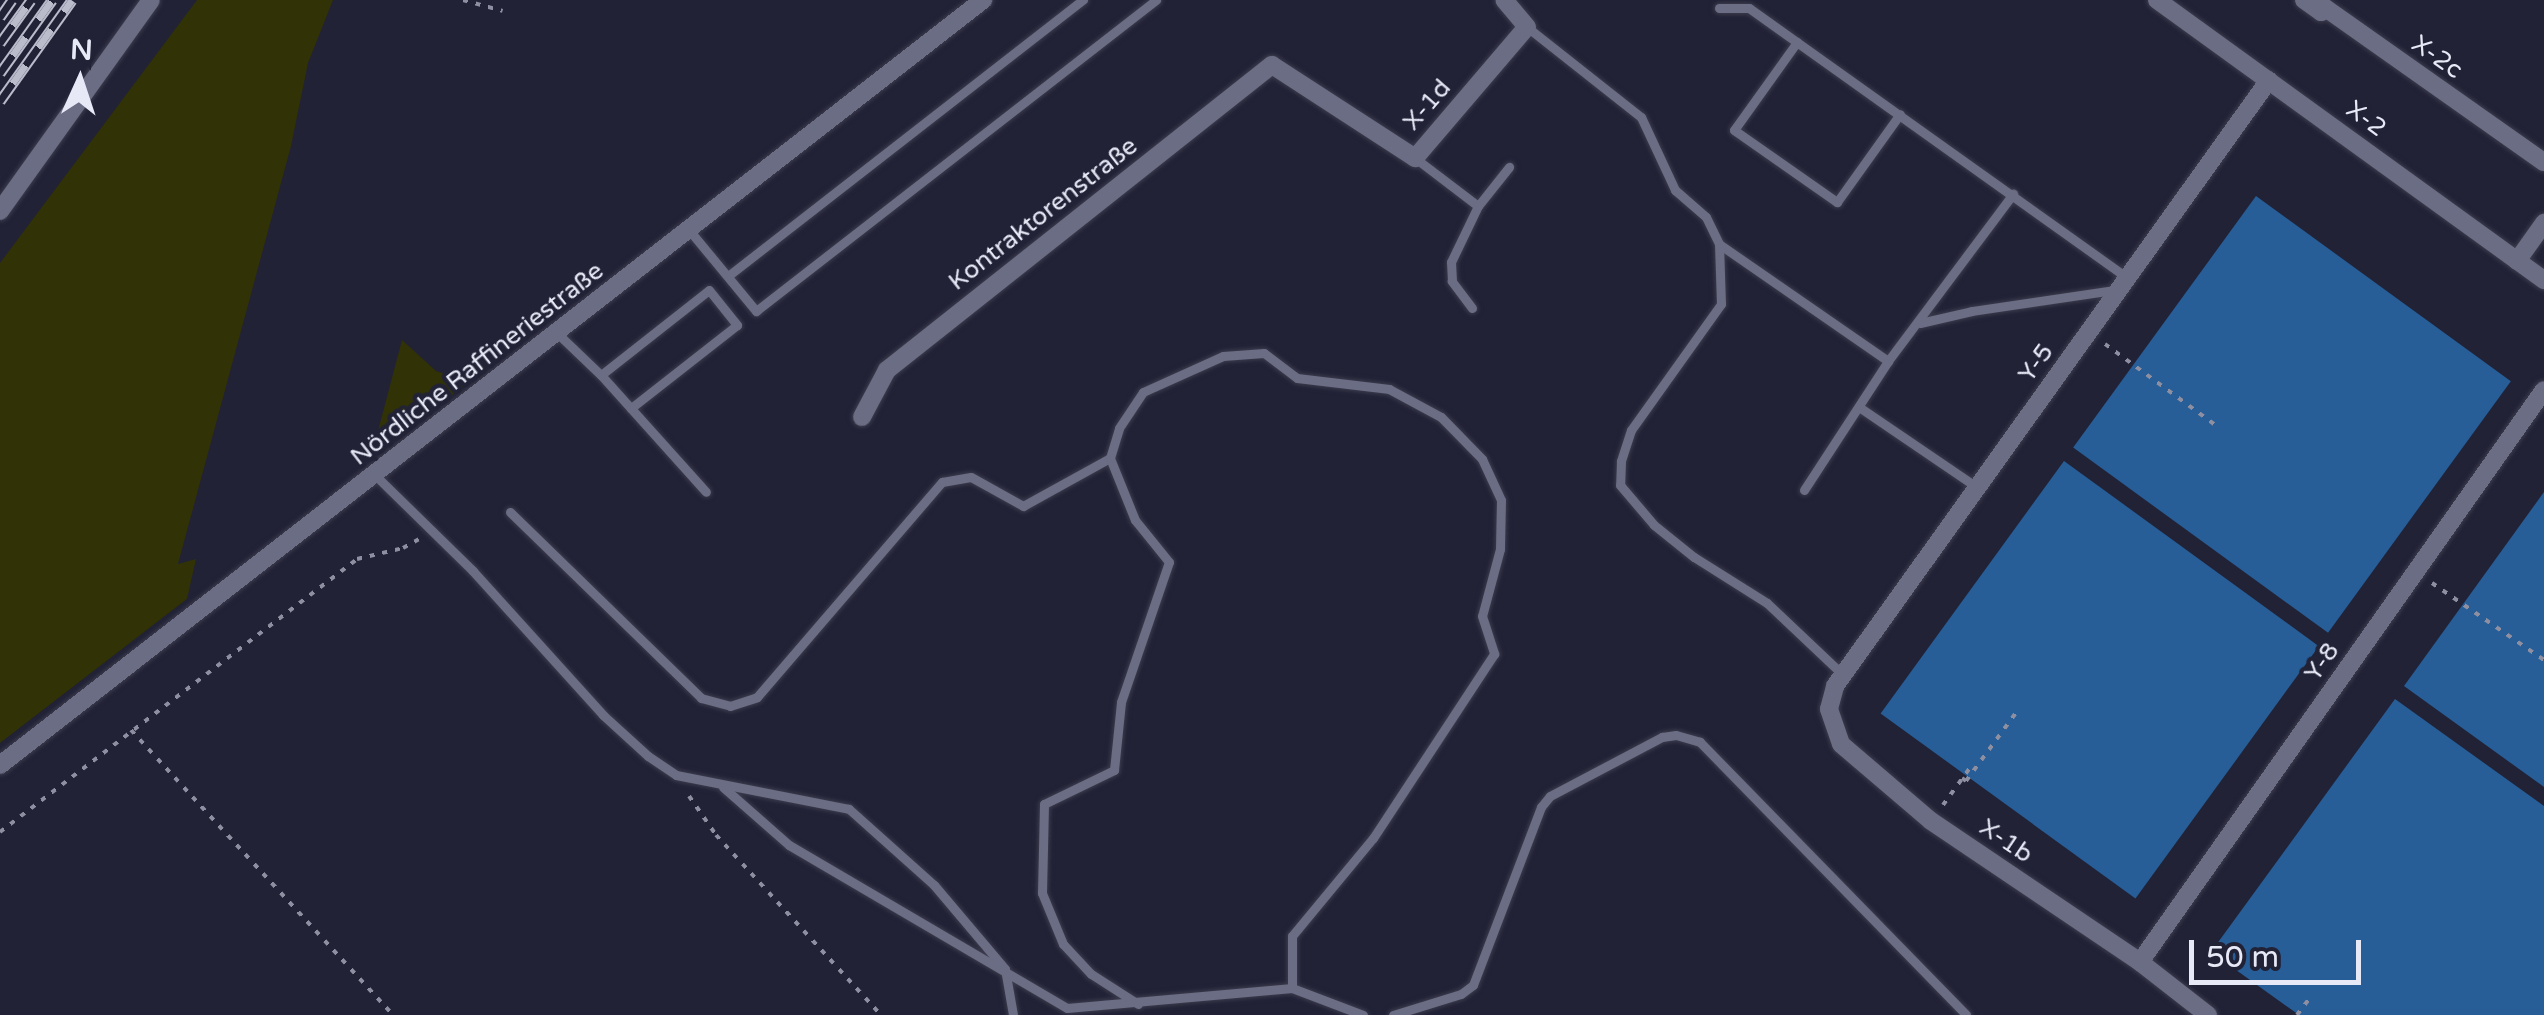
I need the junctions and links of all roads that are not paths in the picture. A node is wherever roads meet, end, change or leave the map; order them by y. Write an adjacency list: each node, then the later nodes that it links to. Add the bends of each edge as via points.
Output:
1 (151, 0): 20 (street)
2 (984, 0): 22 (street, Nördliche Raffineriestraße)
3 (1084, 0): 25 (lane)
4 (1156, 0): 25 (lane, via 756,311)
5 (1504, 0): 10 (street)
6 (2304, 0): 8 (street, X-2c, via 2320,12)
7 (2164, 2): 13 (street, X-2)
8 (2326, 4): 16 (street, X-2c)
9 (1719, 8): 11 (lane, via 1749,8)
10 (1527, 27): 15 (street, X-1d); 23 (lane, via 1642,117 1675,190 1706,217)
11 (1797, 42): 14 (lane); 14 (lane, via 1734,130 1808,182 1837,202)
12 (1272, 64): 15 (street, X-1d); 36 (street, Kontraktorenstraße, via 888,370)
13 (2269, 80): 24 (street, X-2); 27 (street, Y-5)
14 (1900, 114): 18 (lane)
15 (1414, 158): 19 (lane)
16 (2544, 162)
17 (1509, 167): 19 (lane)
18 (2013, 194): 27 (lane); 29 (lane)
19 (1478, 206): 28 (lane, via 1451,262 1452,280)
20 (0, 211)
21 (2544, 223): 24 (street)
22 (690, 231): 25 (lane); 30 (street, Nördliche Raffineriestraße)
23 (1719, 244): 31 (lane); 43 (lane, via 1720,304 1631,430 1620,485 1654,525 1767,603)
24 (2517, 261): 26 (street, X-2)
25 (728, 276)
26 (2544, 280)
27 (2124, 284): 29 (lane); 39 (street, Y-5)
28 (1472, 308)
29 (1920, 323): 31 (lane)
30 (557, 334): 32 (lane); 38 (street, Nördliche Raffineriestraße)
31 (1888, 361): 35 (lane)
32 (601, 375): 34 (lane); 34 (lane, via 709,290 737,325)
33 (2544, 390): 46 (street, Y-8)
34 (631, 408): 41 (lane)
35 (1859, 408): 39 (lane); 40 (lane)
36 (862, 417)
37 (1110, 458): 42 (lane, via 1022,506 970,477 942,482 757,697 730,706 701,698); 48 (lane, via 1119,428 1143,392 1223,356 1264,352 1297,378 1389,388 1441,417 1482,459 1501,500 1500,549 1482,616 1494,654 1373,838 1292,936); 50 (lane, via 1135,520 1169,562 1121,702 1114,770 1044,804 1042,893 1063,944 1091,974)
38 (375, 475): 44 (street, Nördliche Raffineriestraße); 45 (lane, via 602,715 676,775)
39 (1978, 488): 43 (street, Y-5)
40 (1804, 490)
41 (706, 492)
42 (510, 512)
43 (1844, 675): 46 (street, X-1b, via 1829,709 1841,744 1931,820)
44 (0, 764)
45 (723, 787): 47 (lane, via 789,845); 47 (lane, via 849,809 934,885)
46 (2140, 962): 56 (street, X-1b)
47 (1005, 969): 50 (lane, via 1068,1008); 51 (lane)
48 (1292, 988): 49 (lane); 50 (lane)
49 (1330, 1002): 52 (lane); 53 (lane)
50 (1138, 1004)
51 (1012, 1015)
52 (1328, 1015)
53 (1362, 1015)
54 (1394, 1015): 55 (lane, via 1473,985 1550,796 1676,734 1700,742)
55 (1966, 1015)
56 (2208, 1015)

